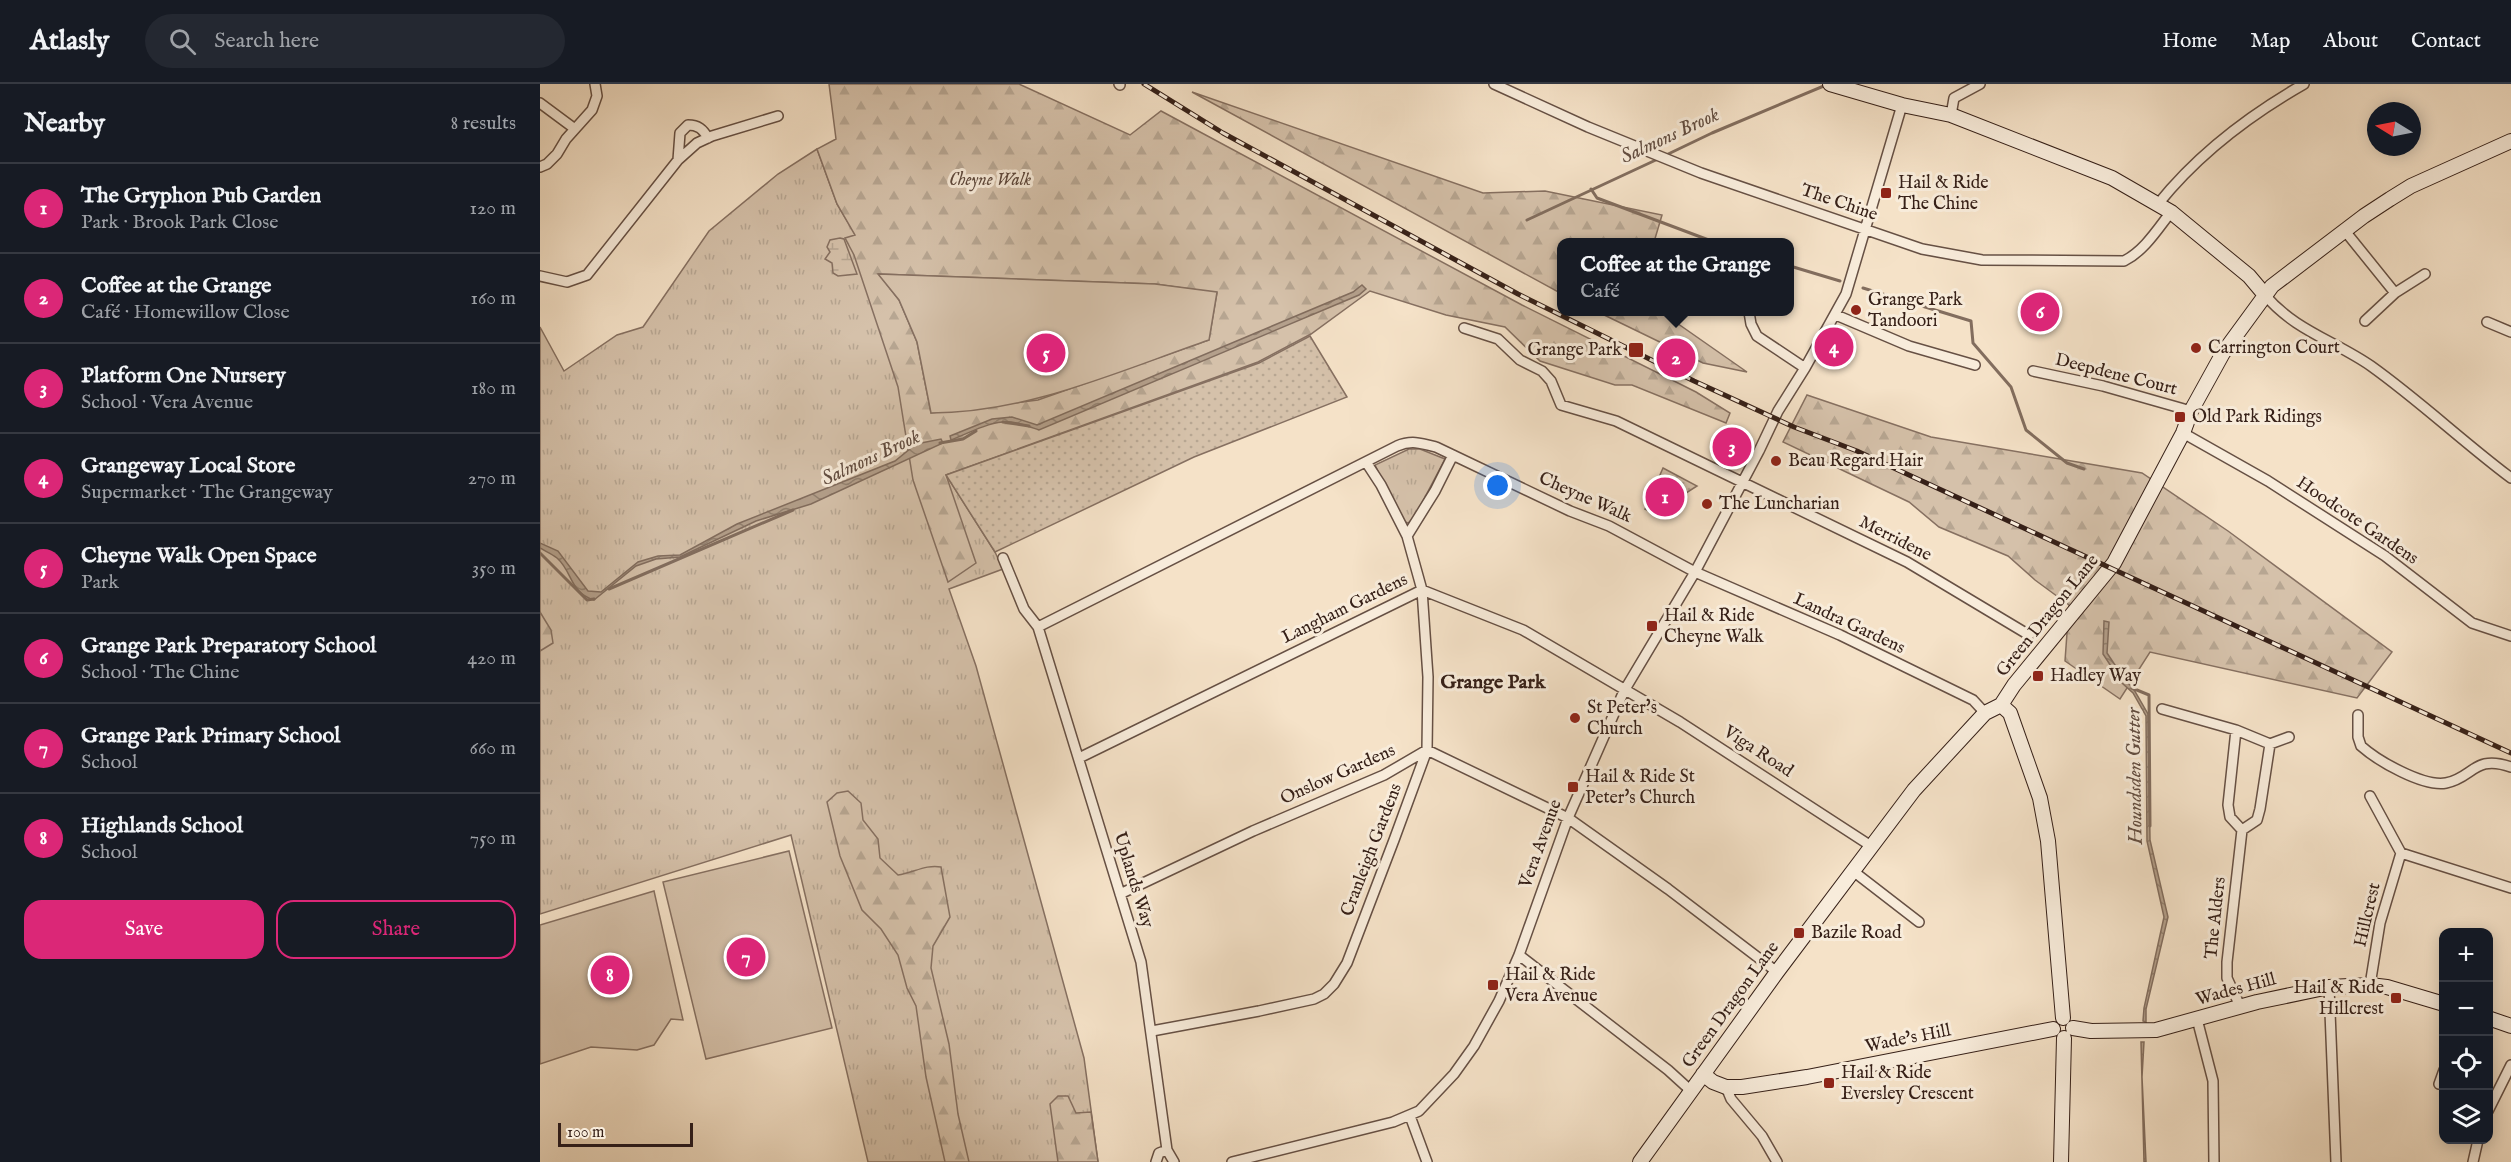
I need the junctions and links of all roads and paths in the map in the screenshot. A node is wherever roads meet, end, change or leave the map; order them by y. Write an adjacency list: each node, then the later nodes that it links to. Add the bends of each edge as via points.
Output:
1 (596, 84): 10 (street, via 592,110)
2 (1494, 84): 17 (street, The Chine, via 1653,154)
3 (1980, 84): 8 (street, via 1954,98)
4 (2304, 84): 15 (street, via 2223,137)
5 (1832, 85): 7 (street)
6 (540, 103): 10 (street)
7 (1902, 105): 8 (street); 17 (street, Vera Avenue)
8 (1947, 114): 15 (street, via 2112,178)
9 (778, 116): 11 (street)
10 (575, 129): 14 (street, via 557,154)
11 (708, 138): 13 (street); 13 (street, via 703,130 687,125 680,133)
12 (2511, 141): 18 (street, Green Dragon Lane, via 2412,186)
13 (678, 159): 20 (street, via 587,275 567,282)
14 (540, 166)
15 (2158, 204): 16 (street)
16 (2171, 212): 17 (street, The Chine, via 2133,256 2115,262 1982,260 1922,249); 22 (street, via 2249,276)
17 (1867, 231): 23 (street, Vera Avenue, via 1852,281)
18 (2345, 231): 21 (street); 22 (street, Green Dragon Lane)
19 (2426, 274): 21 (street)
20 (540, 276)
21 (2395, 293): 25 (street)
22 (2265, 295): 32 (street, Green Dragon Lane, via 2223,353); 36 (street, via 2292,321 2367,363 2410,393 2468,446)
23 (1836, 315): 29 (street, via 1909,346); 30 (street, Vera Avenue)
24 (1749, 316): 30 (street, via 1757,336)
25 (2365, 321)
26 (2487, 322): 28 (street)
27 (1464, 328): 37 (street, Merridene, via 1498,339 1520,360 1542,371 1561,405 1616,421)
28 (2511, 332)
29 (1975, 365)
30 (1805, 368): 37 (street, Vera Avenue)
31 (2033, 371): 32 (street, Deepdene Court)
32 (2191, 411): 33 (street, Green Dragon Lane)
33 (2183, 433): 44 (street, Hoodcote Gardens, via 2268,481 2385,556 2472,623); 46 (street, Green Dragon Lane, via 2114,563)
34 (1453, 455): 35 (street, Cheyne Walk, via 1420,442 1407,442); 38 (street); 40 (street, Cheyne Walk, via 1610,526)
35 (1366, 462): 38 (street, Cranleigh Gardens); 42 (street, Cheyne Walk)
36 (2511, 478)
37 (1741, 482): 40 (street, Vera Avenue); 43 (street, Merridene, via 1907,562)
38 (1407, 536): 41 (street, Cranleigh Gardens)
39 (1003, 558): 42 (street, Uplands Way, via 1024,609)
40 (1695, 572): 45 (street, Vera Avenue); 48 (street, Landra Gardens, via 1840,635 1973,700)
41 (1422, 590): 45 (street, Langham Gardens, via 1523,630); 53 (street, Cranleigh Gardens, via 1428,677); 54 (street, Langham Gardens)
42 (1038, 627): 54 (street, Uplands Way)
43 (2029, 635)
44 (2511, 636)
45 (1624, 691): 57 (street, Vera Avenue); 59 (street, Viga Road, via 1680,722)
46 (2001, 705): 48 (street, Green Dragon Lane); 74 (street, via 2010,713 2040,798)
47 (2162, 709): 50 (street)
48 (1985, 713): 59 (street, Green Dragon Lane, via 1914,790)
49 (2358, 715): 55 (street, via 2361,746 2421,781 2448,783 2476,766 2492,763)
50 (2236, 730): 52 (street); 58 (street, via 2228,805 2230,817)
51 (2289, 737): 52 (street)
52 (2270, 744): 58 (street, via 2260,810 2256,820)
53 (1427, 750): 57 (street); 63 (street, Onslow Gardens, via 1384,775); 75 (street, Cranleigh Gardens, via 1347,963 1334,984 1314,999)
54 (1079, 758): 63 (street, Uplands Way)
55 (2511, 767)
56 (2370, 796): 60 (street)
57 (1568, 818): 65 (street, Vera Avenue); 66 (street)
58 (2242, 830): 70 (street, The Alders, via 2227,978)
59 (1871, 846): 61 (street, Green Dragon Lane)
60 (2401, 854): 62 (street); 67 (street, Hillcrest, via 2380,923)
61 (1853, 871): 64 (street); 66 (street, Green Dragon Lane)
62 (2511, 888)
63 (1120, 894): 75 (street, Uplands Way, via 1141,962)
64 (1919, 922)
65 (1519, 955): 79 (street); 81 (street, Vera Avenue, via 1474,1046 1431,1101)
66 (1777, 972): 77 (street, Green Dragon Lane)
67 (2370, 986): 68 (street, Wades Hill); 69 (street, Wades Hill)
68 (2329, 987): 70 (street, Wades Hill); 92 (street)
69 (2439, 1002)
70 (2240, 1006): 71 (street, Wades Hill)
71 (2197, 1019): 74 (street, Wades Hill, via 2136,1032); 91 (street, via 2213,1081)
72 (2493, 1020): 73 (street)
73 (2511, 1026)
74 (2067, 1028): 78 (street, Wade's Hill, via 2056,1035 2053,1029 1808,1077); 90 (street)
75 (1152, 1031): 83 (street, Uplands Way)
76 (2511, 1065): 80 (street)
77 (1703, 1074): 78 (street, Wade's Hill); 79 (street, Green Dragon Lane)
78 (1726, 1086): 89 (street, via 1731,1099 1762,1136)
79 (1690, 1090): 88 (street, Green Dragon Lane)
80 (2493, 1101)
81 (1410, 1116): 86 (street, Vera Avenue); 87 (street)
82 (2477, 1144): 93 (street)
83 (1167, 1150): 84 (street, via 1160,1153); 85 (street, Uplands Way)
84 (1156, 1162)
85 (1174, 1162)
86 (1232, 1162)
87 (1427, 1162)
88 (1640, 1162)
89 (1777, 1162)
90 (2061, 1162)
91 (2214, 1162)
92 (2336, 1162)
93 (2473, 1162)

